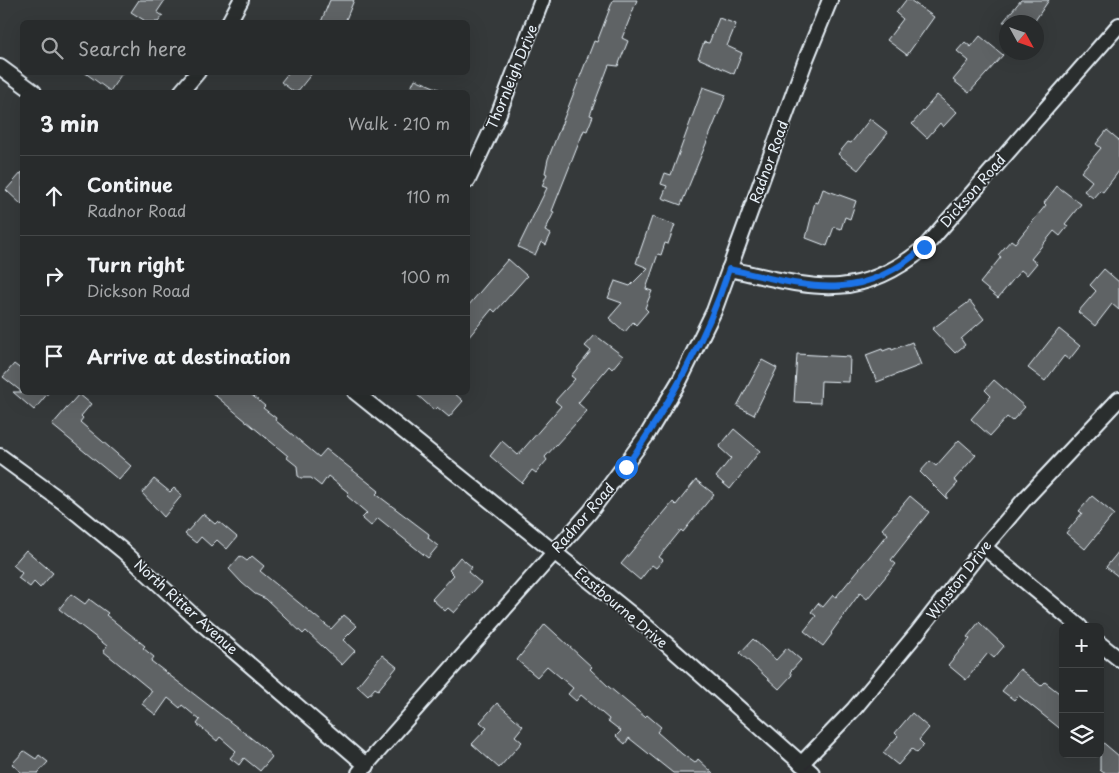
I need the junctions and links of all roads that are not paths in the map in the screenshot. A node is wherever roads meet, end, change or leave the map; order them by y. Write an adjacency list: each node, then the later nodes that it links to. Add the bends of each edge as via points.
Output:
1 (240, 0): 4 (street)
2 (542, 0): 10 (street, Thornleigh Drive, via 497,118)
3 (830, 0): 11 (street, Radnor Road)
4 (230, 20)
5 (1119, 24): 11 (street, Dickson Road, via 924,248 898,268 861,284 832,288 801,285)
6 (0, 67): 8 (street)
7 (195, 75): 9 (street)
8 (31, 90)
9 (183, 90)
10 (470, 176)
11 (729, 269): 16 (street, Radnor Road, via 690,364 647,435 614,482)
12 (359, 395): 16 (street, Eastbourne Drive)
13 (1119, 399): 15 (street, Winston Drive)
14 (0, 456): 20 (street, North Ritter Avenue, via 123,551)
15 (984, 547): 17 (street); 21 (street, Winston Drive)
16 (554, 552): 20 (street, Radnor Road); 21 (street, Eastbourne Drive, via 646,626)
17 (1075, 623)
18 (1104, 647): 19 (street)
19 (1119, 659)
20 (363, 769)
21 (807, 769)

